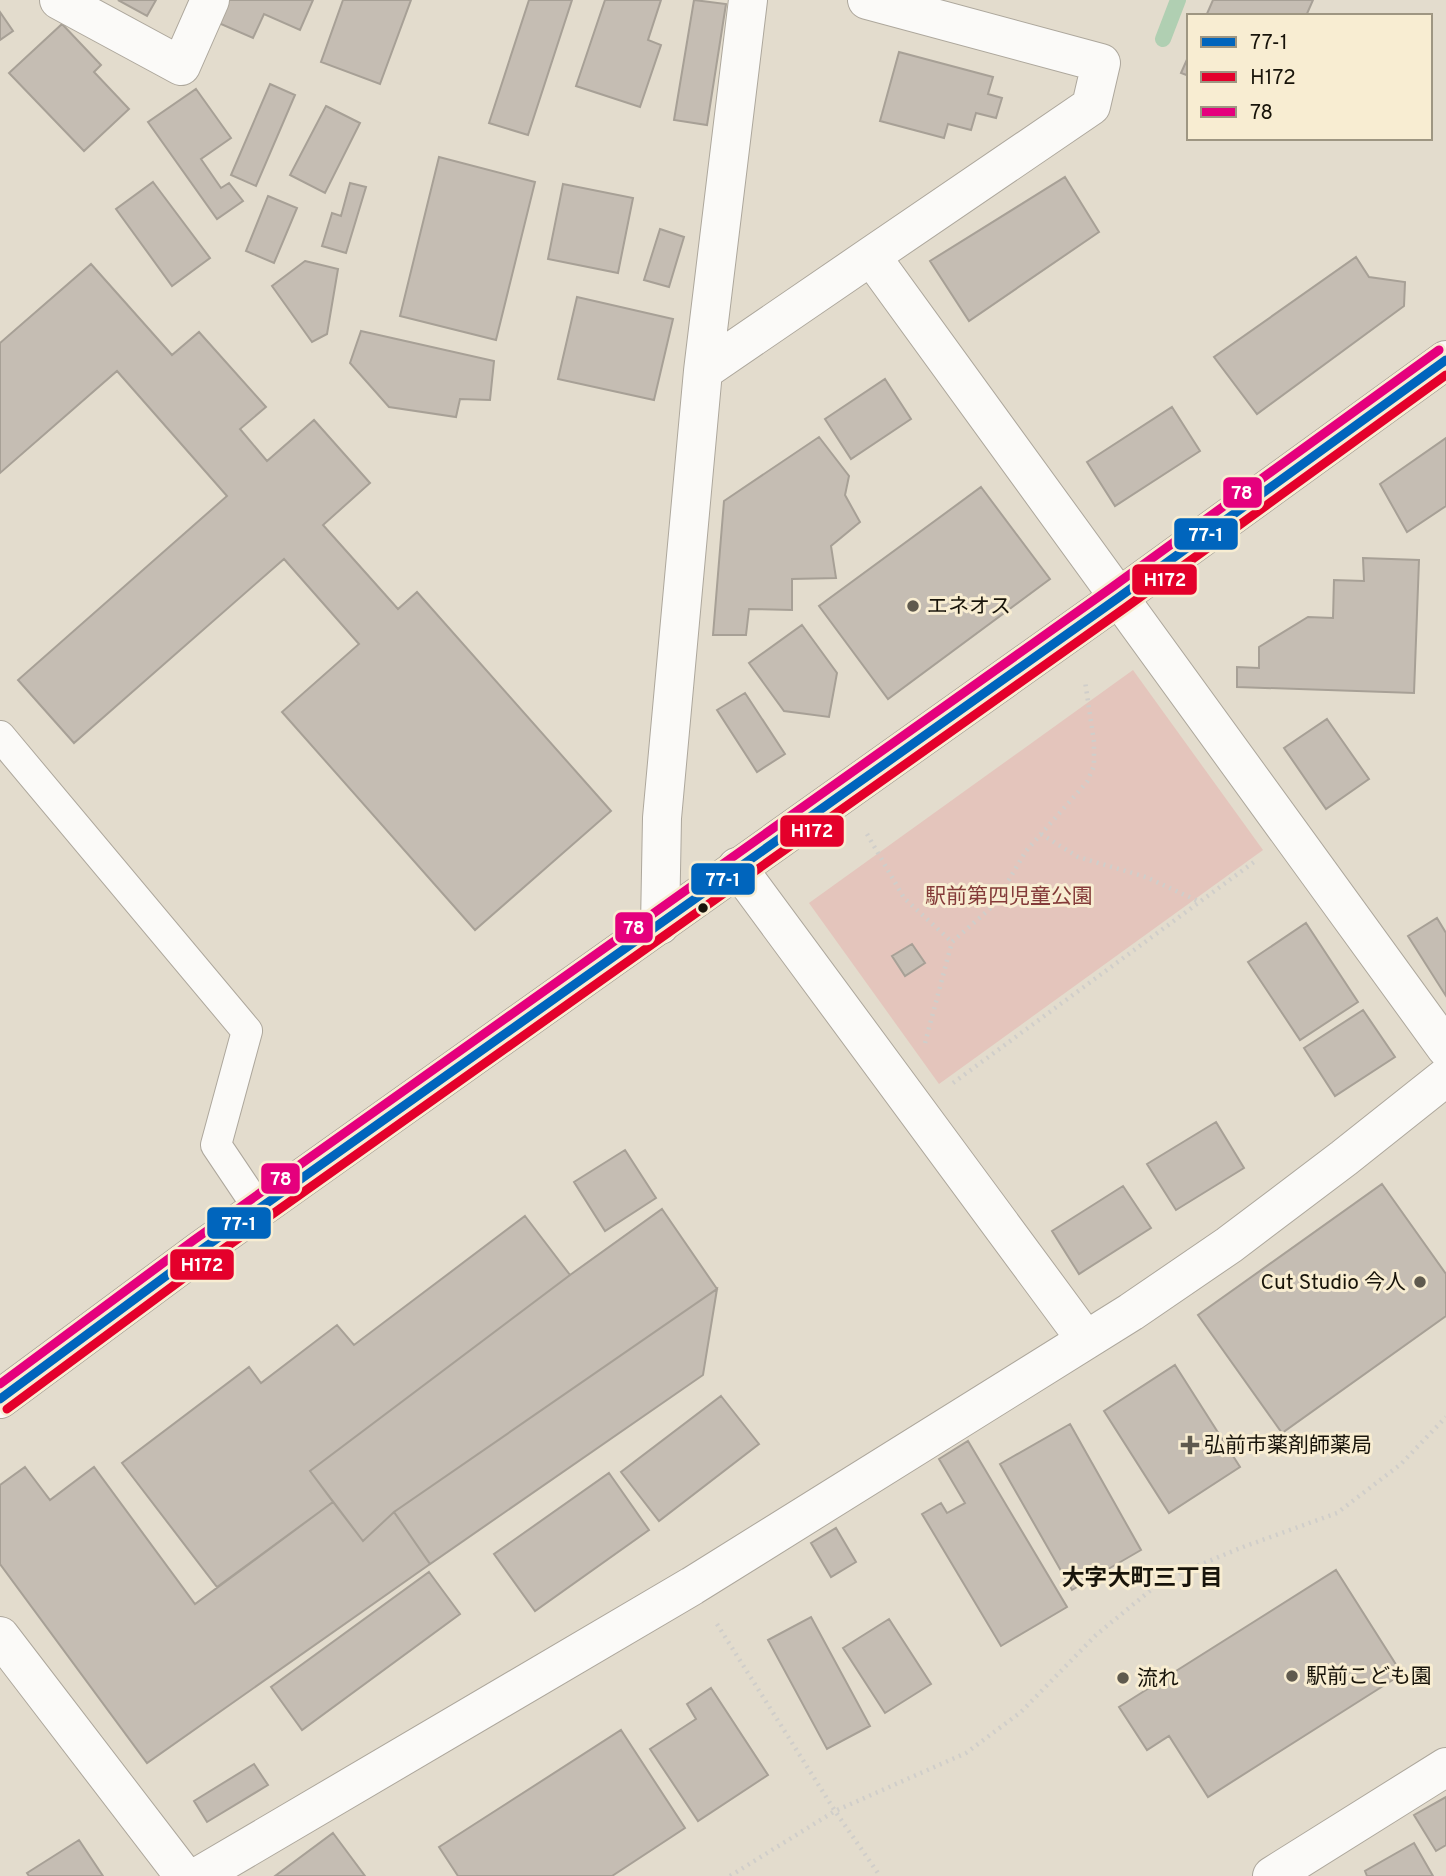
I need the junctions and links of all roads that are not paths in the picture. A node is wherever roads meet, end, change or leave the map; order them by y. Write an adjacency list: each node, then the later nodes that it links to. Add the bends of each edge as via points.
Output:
1 (59, 0): 2 (street, via 181,66)
2 (210, 0)
3 (748, 0): 8 (street)
4 (867, 0): 5 (street)
5 (965, 14): 6 (street, via 1101,63 1091,106)
6 (871, 256): 8 (street); 9 (street)
7 (1446, 360): 9 (street)
8 (703, 370): 12 (street, via 662,818)
9 (1118, 598): 11 (street); 13 (street)
10 (0, 736): 15 (lane, via 247,1031 216,1145)
11 (737, 867): 12 (street); 16 (street)
12 (660, 925): 15 (street)
13 (1446, 1048)
14 (1446, 1077): 16 (street, via 1228,1245)
15 (259, 1209): 17 (street)
16 (1086, 1340): 21 (street, via 692,1586)
17 (0, 1399)
18 (0, 1636): 20 (street)
19 (1446, 1767): 22 (street)
20 (184, 1876)
21 (199, 1876)
22 (1272, 1876)

